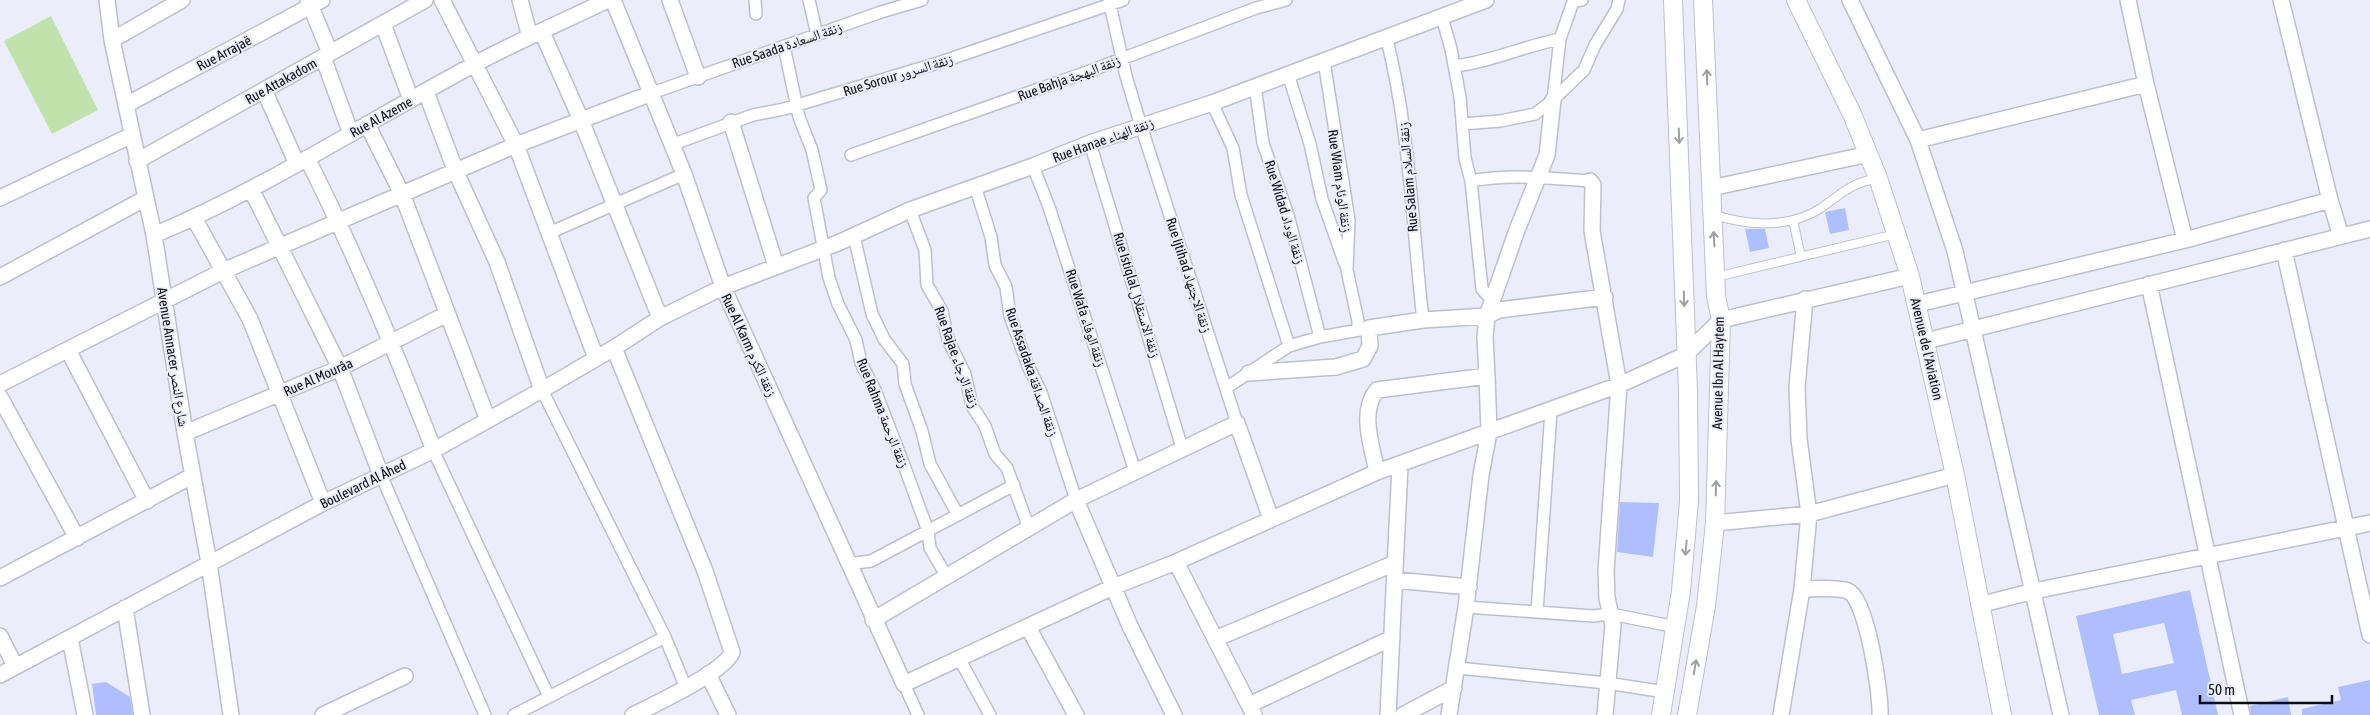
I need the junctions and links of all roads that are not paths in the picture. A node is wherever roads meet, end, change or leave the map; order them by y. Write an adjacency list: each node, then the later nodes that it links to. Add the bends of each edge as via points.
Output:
1 (106, 0): 32 (street, Avenue Annacer شارع النصر)
2 (182, 0): 32 (street)
3 (425, 0): 27 (street, Rue Attakadom)
4 (442, 0): 37 (street)
5 (520, 0): 28 (street)
6 (608, 0): 28 (street, Rue Al Azeme)
7 (613, 0): 45 (street, Rue Al Karm زنقة الكرم)
8 (670, 0): 40 (street)
9 (755, 0): 25 (street)
10 (809, 0): 29 (street)
11 (922, 0): 29 (street, Rue Saada زنقة السعادة)
12 (1123, 0): 24 (street, Rue Sorour زنقة السرور)
13 (1286, 0): 35 (street, Rue Bahja زنقة البهجة, via 1256,8)
14 (1486, 0): 26 (street, Rue Hanae زنقة الهناء)
15 (1582, 0): 31 (street, via 1573,2)
16 (1619, 0): 47 (street, via 1584,70)
17 (1674, 0): 124 (street, Avenue Ibn Al Haytem, one-way to 124)
18 (1703, 0): 74 (street, Avenue Ibn Al Haytem, one-way to 18)
19 (1796, 0): 62 (street, Avenue de l'Aviation, via 1835,76)
20 (1850, 0): 58 (street)
21 (2128, 0): 41 (street)
22 (2281, 0): 79 (street)
23 (314, 2): 34 (street); 49 (street, Rue Arrajaë)
24 (1110, 2): 35 (street, Rue Ijtihad زنقة الاجتهاد); 50 (street, Rue Sorour زنقة السرور, via 938,63)
25 (756, 14)
26 (1442, 17): 30 (street, Rue Hanae زنقة الهناء); 38 (street)
27 (383, 24): 34 (street, Rue Attakadom); 46 (street)
28 (536, 34): 37 (street, Rue Al Azeme); 51 (street)
29 (817, 35): 33 (street, Rue Saada زنقة السعادة)
30 (1386, 36): 36 (street, Rue Hanae زنقة الهناء); 114 (street, Rue Salam زنقة السلام, via 1399,85)
31 (1560, 39): 38 (street, via 1527,46 1480,63); 47 (street)
32 (112, 40): 49 (street, Avenue Annacer شارع النصر)
33 (784, 46): 40 (street, Rue Saada زنقة السعادة); 50 (street)
34 (326, 55): 43 (street, Rue Attakadom); 56 (street)
35 (1123, 58): 55 (street, Rue Ijtihad زنقة الاجتهاد); 63 (street, Rue Bahja زنقة البهجة)
36 (1324, 61): 39 (street, Rue Hanae زنقة الهناء); 98 (street, Rue Wiam زنقة الوئام, via 1349,220)
37 (475, 64): 44 (street, Rue Al Azeme); 60 (street)
38 (1454, 66): 54 (street)
39 (1288, 74): 42 (street, Rue Hanae زنقة الهناء); 98 (street, via 1310,144 1322,199)
40 (698, 77): 45 (street, Rue Saada زنقة السعادة)
41 (2146, 84): 58 (street); 92 (street)
42 (1254, 86): 48 (street, Rue Hanae زنقة الهناء); 118 (street, Rue Widad زنقة الوداد, via 1263,143 1288,215)
43 (264, 90): 64 (street, Rue Attakadom); 65 (street)
44 (426, 92): 46 (street, Rue Al Azeme); 67 (street)
45 (652, 92): 51 (street); 61 (street, Rue Al Karm زنقة الكرم)
46 (411, 100): 53 (street, Rue Al Azeme)
47 (1553, 100): 54 (street, via 1535,114); 70 (street, via 1547,155)
48 (1212, 103): 55 (street, Rue Hanae زنقة الهناء); 121 (street, via 1233,148 1241,195)
49 (126, 105): 57 (street, Avenue Annacer شارع النصر)
50 (796, 105): 52 (street, Rue Sorour زنقة السرور); 94 (street, Rue Rahma زنقة الرحمة, via 812,150 821,190 814,198)
51 (581, 120): 60 (street); 80 (street)
52 (732, 122): 61 (street, Rue Sorour زنقة السرور); 97 (street)
53 (367, 124): 56 (street, Rue Al Azeme); 76 (street)
54 (1462, 124): 71 (street)
55 (1141, 126): 59 (street, Rue Hanae زنقة الهناء); 131 (street, Rue Ijtihad زنقة الاجتهاد)
56 (351, 134): 65 (street, Rue Al Azeme)
57 (132, 135): 64 (street, Avenue Annacer شارع النصر); 77 (street)
58 (1918, 140): 105 (street, via 1946,220)
59 (1090, 143): 66 (street, Rue Hanae زنقة الهناء); 140 (street, Rue Istiqlal زنقة الاستقلال)
60 (516, 145): 67 (street); 87 (street)
61 (671, 145): 68 (street, Rue Al Karm زنقة الكرم)
62 (1869, 154): 69 (street, Avenue de l'Aviation); 74 (street)
63 (851, 155)
64 (137, 161): 78 (street, Avenue Annacer شارع النصر)
65 (302, 161): 75 (street, Rue Al Azeme); 85 (street)
66 (1034, 166): 73 (street, Rue Hanae زنقة الهناء); 143 (street, Rue Wafa زنقة الوفاء)
67 (456, 172): 76 (street); 132 (street, via 496,262)
68 (684, 174): 80 (street); 104 (street, Rue Al Karm زنقة الكرم)
69 (1878, 178): 84 (lane, via 1858,182 1821,207); 88 (street, Avenue de l'Aviation)
70 (1537, 179): 71 (street, via 1485,178); 72 (street); 107 (street, via 1510,247 1498,288)
71 (1471, 181): 107 (street, via 1482,289)
72 (1590, 181): 106 (street, via 1593,185 1592,231)
73 (975, 186): 81 (street, Rue Hanae زنقة الهناء); 149 (street, Rue Assadaka زنقة الصداقة, via 991,237 995,265 1006,287 1010,316 1040,392)
74 (1711, 188): 82 (street, Avenue Ibn Al Haytem)
75 (251, 189): 83 (street, Rue Al Azeme); 93 (street)
76 (402, 194): 85 (street); 111 (street)
77 (0, 198)
78 (146, 198): 89 (street, Avenue Annacer شارع النصر); 100 (street)
79 (2330, 200): 91 (street); 92 (street)
80 (615, 203): 87 (street); 113 (street)
81 (910, 210): 90 (street, Rue Hanae زنقة الهناء); 148 (street, Rue Rajae زنقة الرجاء, via 925,250 927,285 942,311 948,340 965,374 972,406)
82 (1712, 214): 84 (lane, via 1744,222); 102 (street, Avenue Ibn Al Haytem, one-way to 82)
83 (194, 218): 89 (street, Rue Al Azeme); 99 (street)
84 (1793, 220): 96 (lane)
85 (340, 223): 93 (street); 120 (street)
86 (2370, 229): 91 (street)
87 (549, 232): 125 (street)
88 (1898, 234): 96 (lane); 101 (street, Avenue de l'Aviation)
89 (154, 235): 109 (street, Avenue Annacer شارع النصر)
90 (854, 236): 94 (street, Rue Hanae زنقة الهناء); 153 (street, via 872,314 884,339 903,364 905,384 930,464)
91 (2341, 236): 95 (street)
92 (2185, 240): 105 (street)
93 (279, 248): 99 (street); 126 (street)
94 (823, 248): 97 (street, Rue Hanae زنقة الهناء); 159 (street, Rue Rahma زنقة الرحمة, via 838,304 856,340 861,363 875,390)
95 (2284, 250): 103 (street); 158 (street)
96 (1801, 257): 102 (lane)
97 (776, 266): 104 (street, Rue Hanae زنقة الهناء)
98 (1347, 270): 117 (street, Rue Wiam زنقة الوئام)
99 (223, 272): 109 (street); 133 (street, via 250,319)
100 (1, 274)
101 (1910, 276): 108 (street); 110 (street, Avenue de l'Aviation)
102 (1716, 277): 115 (street, Avenue Ibn Al Haytem)
103 (2149, 284): 116 (street); 161 (street)
104 (723, 287): 113 (street, Boulevard Al Âhed); 165 (street, Rue Al Karm زنقة الكرم)
105 (1966, 293): 110 (street); 116 (street)
106 (1606, 297): 112 (street, via 1499,310); 130 (street)
107 (1491, 299): 112 (street)
108 (1805, 299): 115 (street); 152 (street, via 1797,387 1798,439)
109 (165, 300): 123 (street); 139 (street, Avenue Annacer شارع النصر)
110 (1918, 304): 119 (street, Avenue de l'Aviation)
111 (447, 314): 120 (street, Rue Al Mourâa); 136 (street)
112 (1487, 316): 114 (street); 128 (street)
113 (660, 318): 122 (street, Boulevard Al Âhed)
114 (1423, 320): 117 (street)
115 (1721, 320): 124 (street); 155 (street, Avenue Ibn Al Haytem, one-way to 115)
116 (1973, 328): 119 (street); 172 (street)
117 (1363, 329): 118 (street); 127 (street, via 1370,346 1363,359 1336,367)
118 (1320, 337): 121 (street)
119 (1926, 341): 146 (street, Avenue de l'Aviation)
120 (392, 343): 126 (street, Rue Al Mourâa); 141 (street)
121 (1289, 346): 127 (street)
122 (614, 348): 125 (street, Boulevard Al Âhed); 190 (street, via 705,571 732,652 726,662)
123 (68, 350): 129 (street); 150 (street)
124 (1685, 355): 130 (street); 180 (street, Avenue Ibn Al Haytem, one-way to 180, via 1689,501)
125 (596, 358): 132 (street, Boulevard Al Âhed)
126 (340, 368): 133 (street, Rue Al Mourâa); 145 (street)
127 (1249, 373): 131 (street)
128 (1487, 376): 138 (street); 144 (street, via 1377,390 1370,399 1368,426)
129 (0, 384)
130 (1619, 385): 135 (street); 177 (street, via 1606,572)
131 (1226, 388): 137 (street, Rue Ijtihad زنقة الاجتهاد)
132 (542, 390): 136 (street, Boulevard Al Âhed); 183 (street)
133 (281, 394): 139 (street, Rue Al Mourâa); 151 (street)
134 (0, 397): 160 (street)
135 (1551, 411): 138 (street); 176 (street)
136 (488, 420): 141 (street, Boulevard Al Âhed)
137 (1237, 423): 140 (street); 154 (street)
138 (1489, 432): 142 (street); 170 (street, via 1480,475)
139 (184, 433): 147 (street, Avenue Annacer شارع النصر)
140 (1182, 448): 143 (street)
141 (434, 450): 145 (street, Boulevard Al Âhed); 198 (street)
142 (1400, 465): 144 (street); 164 (street)
143 (1135, 471): 149 (street)
144 (1377, 472): 154 (street)
145 (381, 475): 151 (street, Boulevard Al Âhed); 205 (street)
146 (1955, 475): 152 (street); 173 (street, Avenue de l'Aviation)
147 (192, 476): 150 (street); 163 (street, Avenue Annacer شارع النصر)
148 (1014, 485): 153 (street); 157 (street, Rue Rajae زنقة الرجاء)
149 (1076, 500): 157 (street); 169 (street)
150 (147, 501): 160 (street)
151 (323, 503): 163 (street, Boulevard Al Âhed)
152 (1809, 514): 155 (street); 171 (street)
153 (958, 515): 159 (street)
154 (1271, 519): 162 (street)
155 (1715, 523): 218 (street, Avenue Ibn Al Haytem, one-way to 155, via 1706,606)
156 (2370, 523): 158 (street)
157 (1029, 528): 166 (street)
158 (2347, 528): 161 (street); 181 (street)
159 (928, 531): 165 (street, via 871,561); 166 (street, Rue Rahma زنقة الرحمة, via 930,548)
160 (77, 538): 167 (street)
161 (2208, 555): 172 (street); 223 (street)
162 (1176, 562): 169 (street); 186 (street)
163 (209, 563): 175 (street, Boulevard Al Âhed); 203 (street, Avenue Annacer شارع النصر)
164 (1395, 563): 168 (street); 186 (street)
165 (849, 564): 178 (street, Rue Al Karm زنقة الكرم)
166 (947, 577): 178 (street)
167 (0, 578)
168 (1395, 580): 170 (street); 185 (street)
169 (1113, 586): 179 (street); 212 (street)
170 (1468, 587): 174 (street)
171 (1802, 589): 219 (street); 220 (street, via 1848,591 1856,597 1872,643)
172 (2034, 591): 173 (street); 222 (street)
173 (1979, 605): 221 (street, Avenue de l'Aviation)
174 (1466, 607): 176 (street); 189 (street)
175 (125, 608): 184 (street, Boulevard Al Âhed); 202 (street)
176 (1537, 612): 177 (street, via 1592,616)
177 (1611, 614): 180 (street); 193 (street, via 1612,642)
178 (873, 620): 194 (street, Rue Al Karm زنقة الكرم)
179 (1028, 627): 187 (street); 211 (street)
180 (1676, 627): 197 (street, Avenue Ibn Al Haytem)
181 (2370, 635)
182 (0, 636): 188 (street)
183 (665, 637): 195 (street); 198 (street)
184 (70, 638): 188 (street, Boulevard Al Âhed); 201 (street)
185 (1392, 638): 200 (street); 213 (street)
186 (1216, 640): 200 (street)
187 (959, 658): 194 (street); 210 (street)
188 (15, 666): 191 (street, Boulevard Al Âhed)
189 (1458, 668): 193 (street); 196 (street)
190 (708, 674): 195 (street); 208 (street)
191 (0, 675)
192 (404, 676): 199 (street)
193 (1607, 683): 197 (street); 216 (street)
194 (904, 684): 209 (street)
195 (686, 688): 207 (street)
196 (1454, 688): 214 (street); 215 (street)
197 (1665, 692): 217 (street, Avenue Ibn Al Haytem)
198 (550, 697): 206 (street)
199 (355, 708): 204 (street)
200 (1252, 710)
201 (84, 715)
202 (142, 715)
203 (232, 715)
204 (323, 715)
205 (485, 715)
206 (514, 715)
207 (633, 715)
208 (728, 715)
209 (918, 715)
210 (990, 715)
211 (1076, 715)
212 (1173, 715)
213 (1388, 715)
214 (1403, 715)
215 (1448, 715)
216 (1605, 715)
217 (1661, 715)
218 (1687, 715)
219 (1781, 715)
220 (1880, 715)
221 (2002, 715)
222 (2061, 715)
223 (2242, 715)

